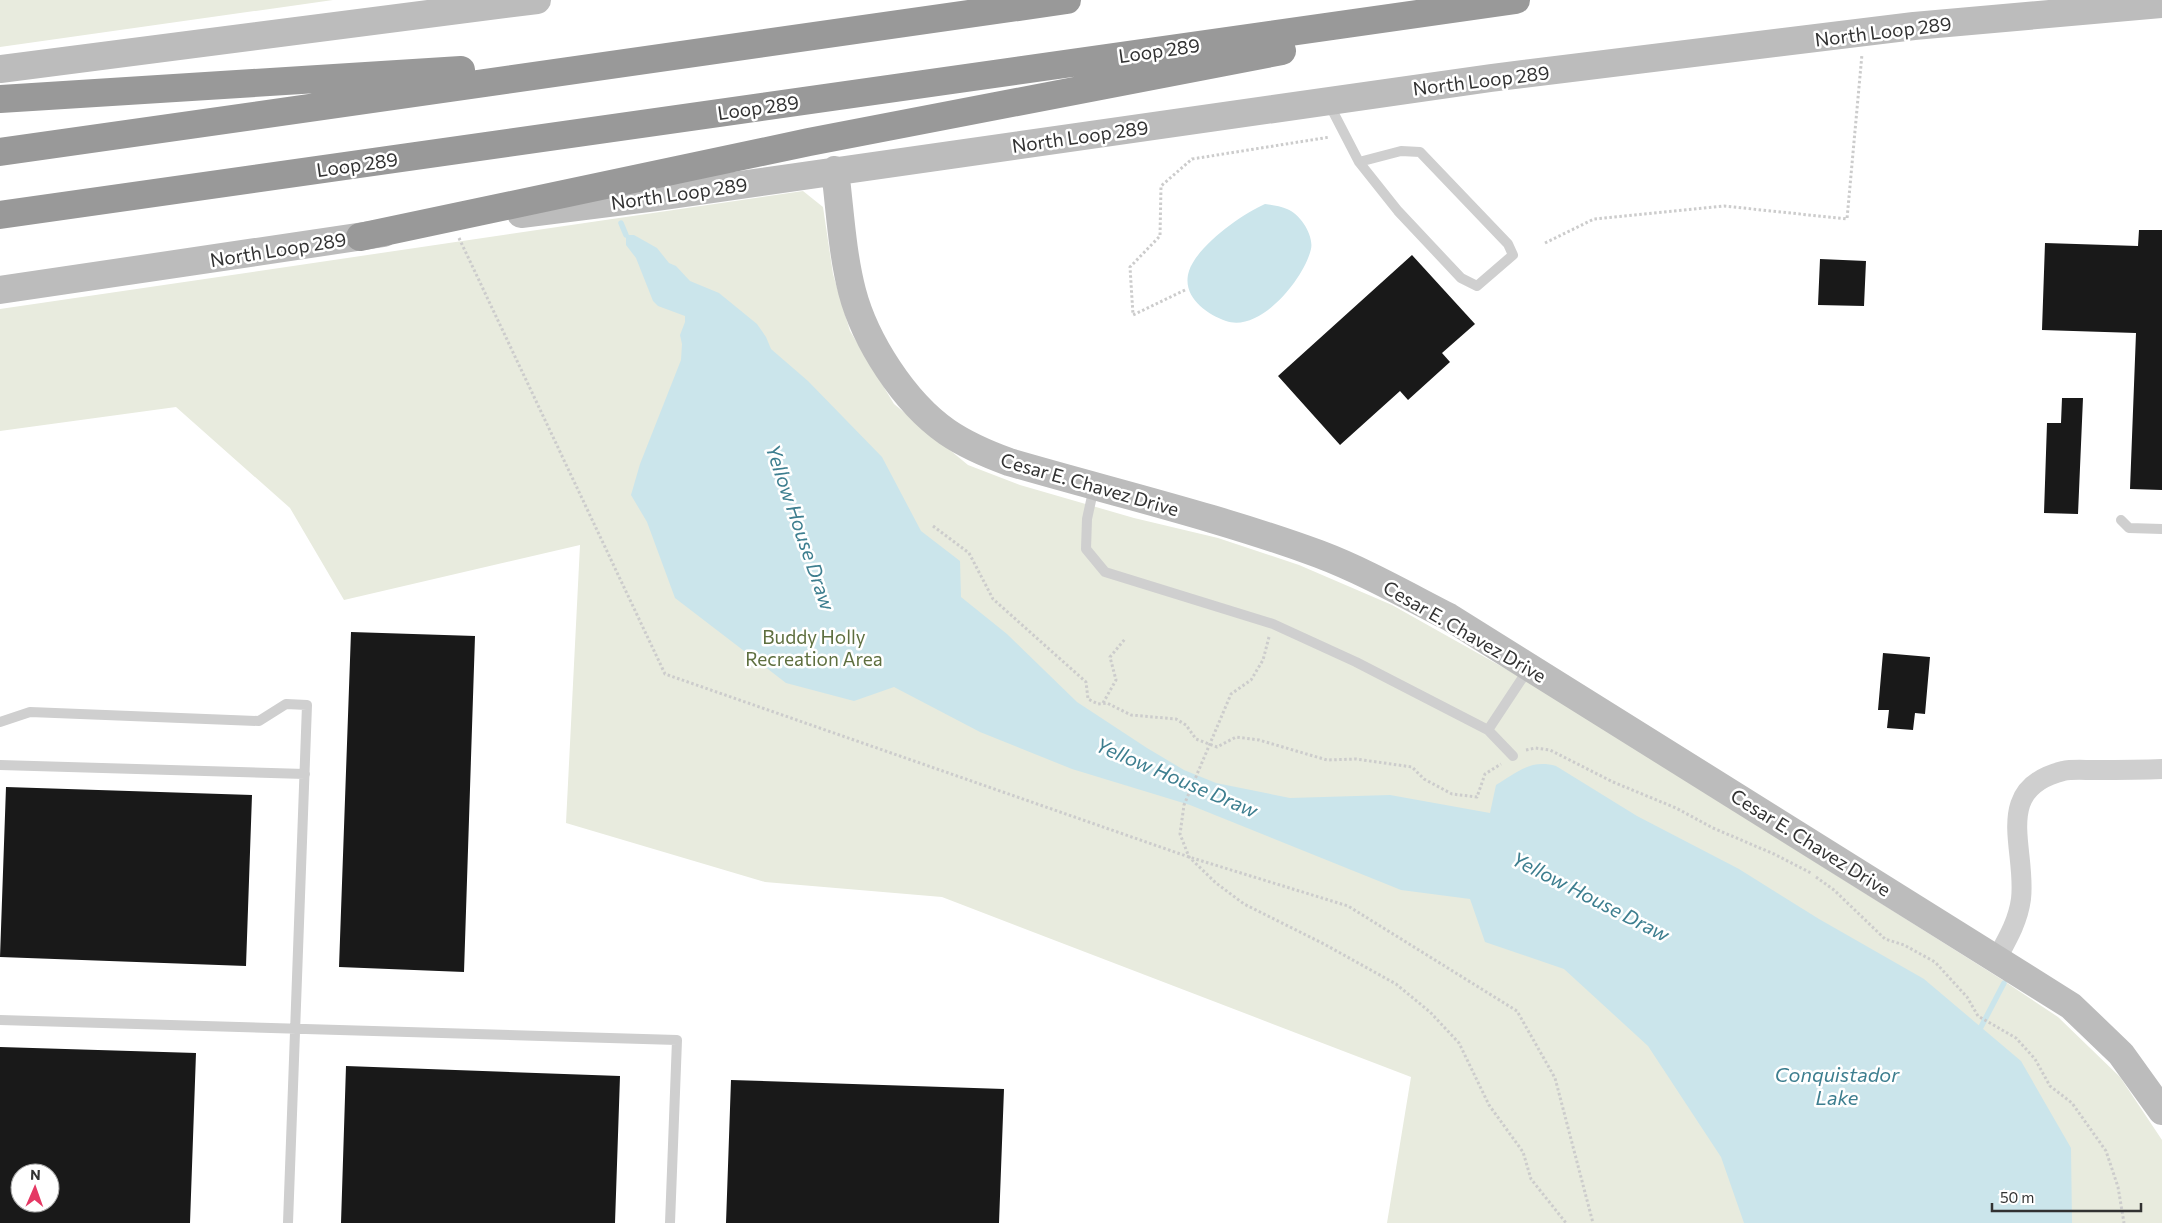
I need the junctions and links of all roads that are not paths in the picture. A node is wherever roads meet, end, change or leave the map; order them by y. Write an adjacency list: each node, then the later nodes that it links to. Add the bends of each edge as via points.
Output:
1 (537, 0): 6 (main road)
2 (1067, 0): 7 (highway)
3 (1516, 0): 5 (highway, Loop 289)
4 (2162, 4): 9 (main road, North Loop 289, via 1914,26)
5 (1405, 15): 13 (highway, Loop 289); 14 (highway, via 1340,42 1072,89)
6 (0, 69)
7 (580, 69): 8 (highway, via 464,70); 10 (highway)
8 (0, 99)
9 (1328, 101): 11 (lane); 12 (main road, North Loop 289)
10 (0, 152)
11 (1359, 162): 11 (lane, via 1398,211 1461,278 1477,286 1513,255 1508,244 1420,152 1400,151)
12 (835, 170): 14 (main road, North Loop 289); 16 (main road, Cesar E. Chavez Drive, via 852,292 879,354 899,384 946,431 975,448 1008,462)
13 (0, 214)
14 (360, 237): 15 (main road, North Loop 289)
15 (0, 290)
16 (1094, 486): 19 (main road, Cesar E. Chavez Drive, via 1262,534 1321,555 1449,617); 21 (lane, via 1087,519 1086,549 1105,572 1272,624 1356,662)
17 (2121, 520): 18 (lane, via 2129,528)
18 (2162, 529)
19 (1529, 667): 21 (lane); 26 (main road, Cesar E. Chavez Drive)
20 (0, 722): 25 (lane, via 30,712 258,721 286,704 307,705)
21 (1488, 730): 22 (lane)
22 (1513, 756)
23 (0, 765): 25 (lane)
24 (2162, 769): 26 (street, via 2065,770 2042,778 2028,790 2019,806 2016,827 2021,897 2016,924)
25 (304, 774): 28 (lane)
26 (1997, 958): 29 (main road, Cesar E. Chavez Drive, via 2071,1006 2121,1054)
27 (0, 1020): 28 (lane)
28 (295, 1029): 30 (lane); 31 (lane, via 677,1040)
29 (2162, 1111)
30 (288, 1223)
31 (670, 1223)

